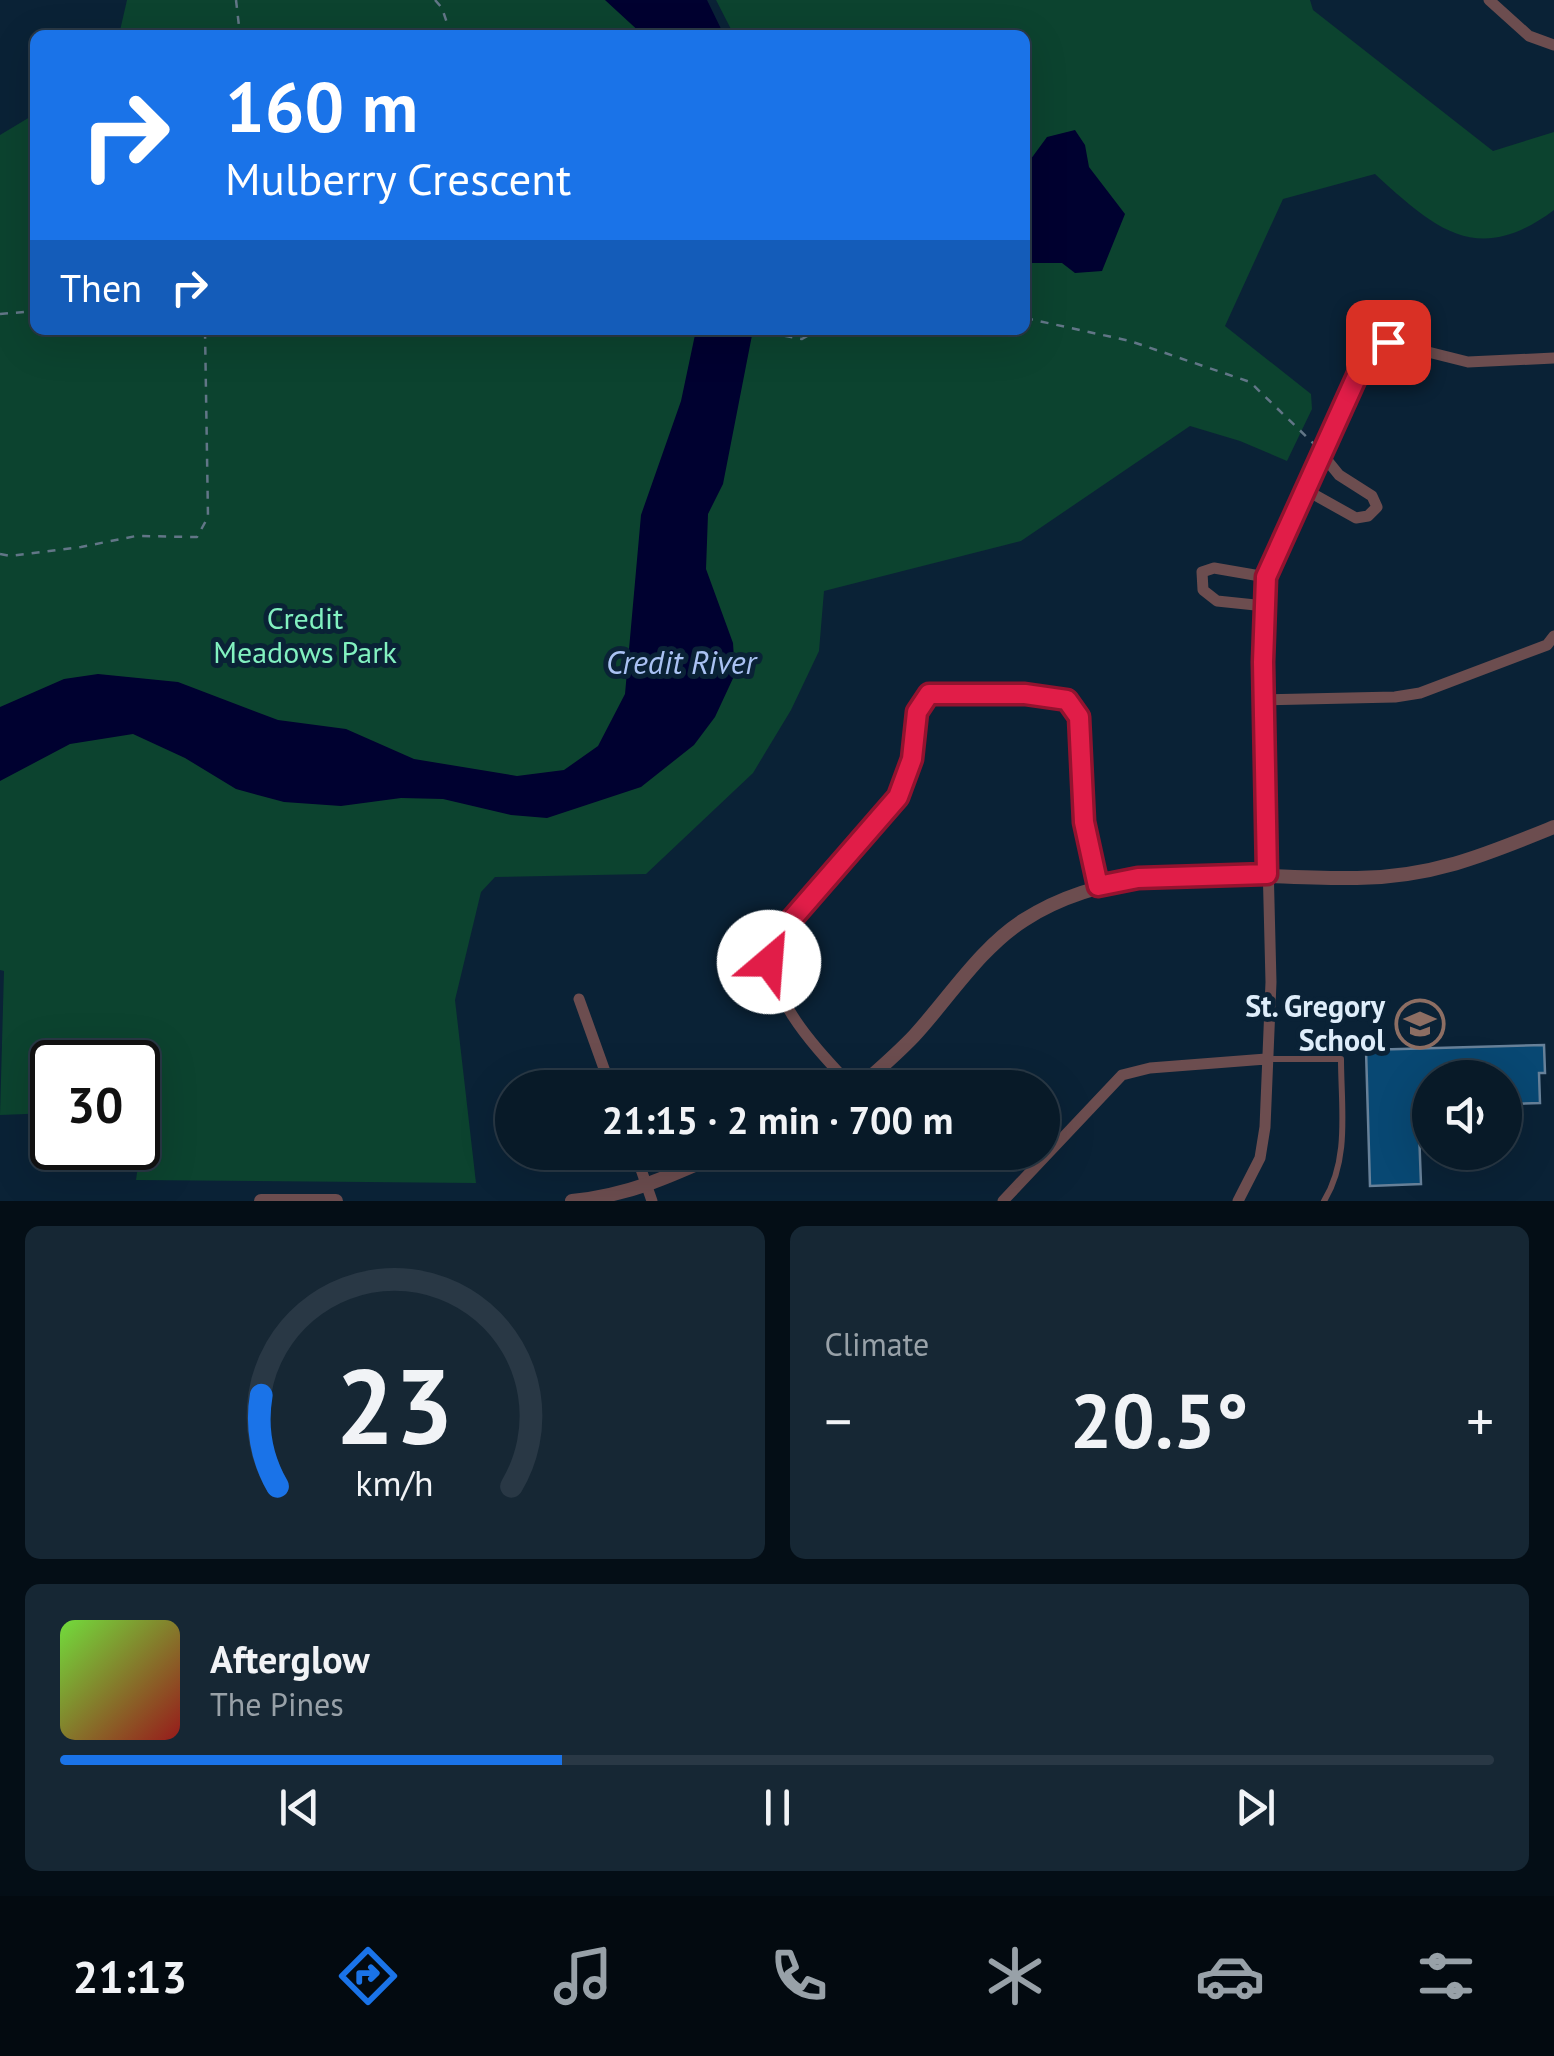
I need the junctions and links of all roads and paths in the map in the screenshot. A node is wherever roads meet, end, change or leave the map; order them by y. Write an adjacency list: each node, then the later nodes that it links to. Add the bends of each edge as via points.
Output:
1 (236, 0): 4 (path)
2 (435, 0): 5 (path)
3 (1489, 0): 6 (street, via 1529,36)
4 (239, 30)
5 (449, 30)
6 (1554, 45)
7 (30, 311): 8 (path)
8 (0, 314)
9 (1030, 319): 14 (path, via 1130,341 1250,382)
10 (205, 335): 16 (path, via 208,518 197,537 136,536)
11 (779, 335): 12 (path)
12 (809, 335)
13 (1553, 359): 14 (street, via 1468,362 1388,342 1366,356)
14 (1322, 454): 15 (street); 15 (street, via 1339,475 1372,496 1376,508 1356,518)
15 (1306, 490): 17 (street)
16 (0, 554)
17 (1266, 577): 18 (street); 18 (street, via 1202,572 1203,590 1217,601)
18 (1265, 606): 20 (street)
19 (1554, 636): 20 (street, via 1547,646 1420,693)
20 (1264, 700): 22 (street)
21 (1554, 828): 22 (street, via 1439,870 1358,878)
22 (1267, 874): 23 (street, via 1138,878); 24 (street)
23 (1098, 886): 29 (street, via 1084,822 1079,717 1067,700 929,694 917,712 912,759 898,797 771,943 769,962 780,991); 30 (street, via 1056,902 992,946)
24 (1270, 992): 26 (path, via 1290,1002 1308,1035); 27 (street)
25 (579, 999): 28 (street)
26 (1342, 1040)
27 (1266, 1059): 38 (street, via 1122,1075); 39 (street, via 1260,1158); 40 (lane, via 1342,1059 1341,1162)
28 (605, 1070)
29 (840, 1070)
30 (876, 1070)
31 (641, 1170): 33 (street)
32 (692, 1170): 33 (street)
33 (650, 1194): 37 (street)
34 (261, 1201): 35 (street)
35 (306, 1201): 36 (street)
36 (336, 1201)
37 (572, 1201)
38 (1003, 1201)
39 (1238, 1201)
40 (1324, 1201)

